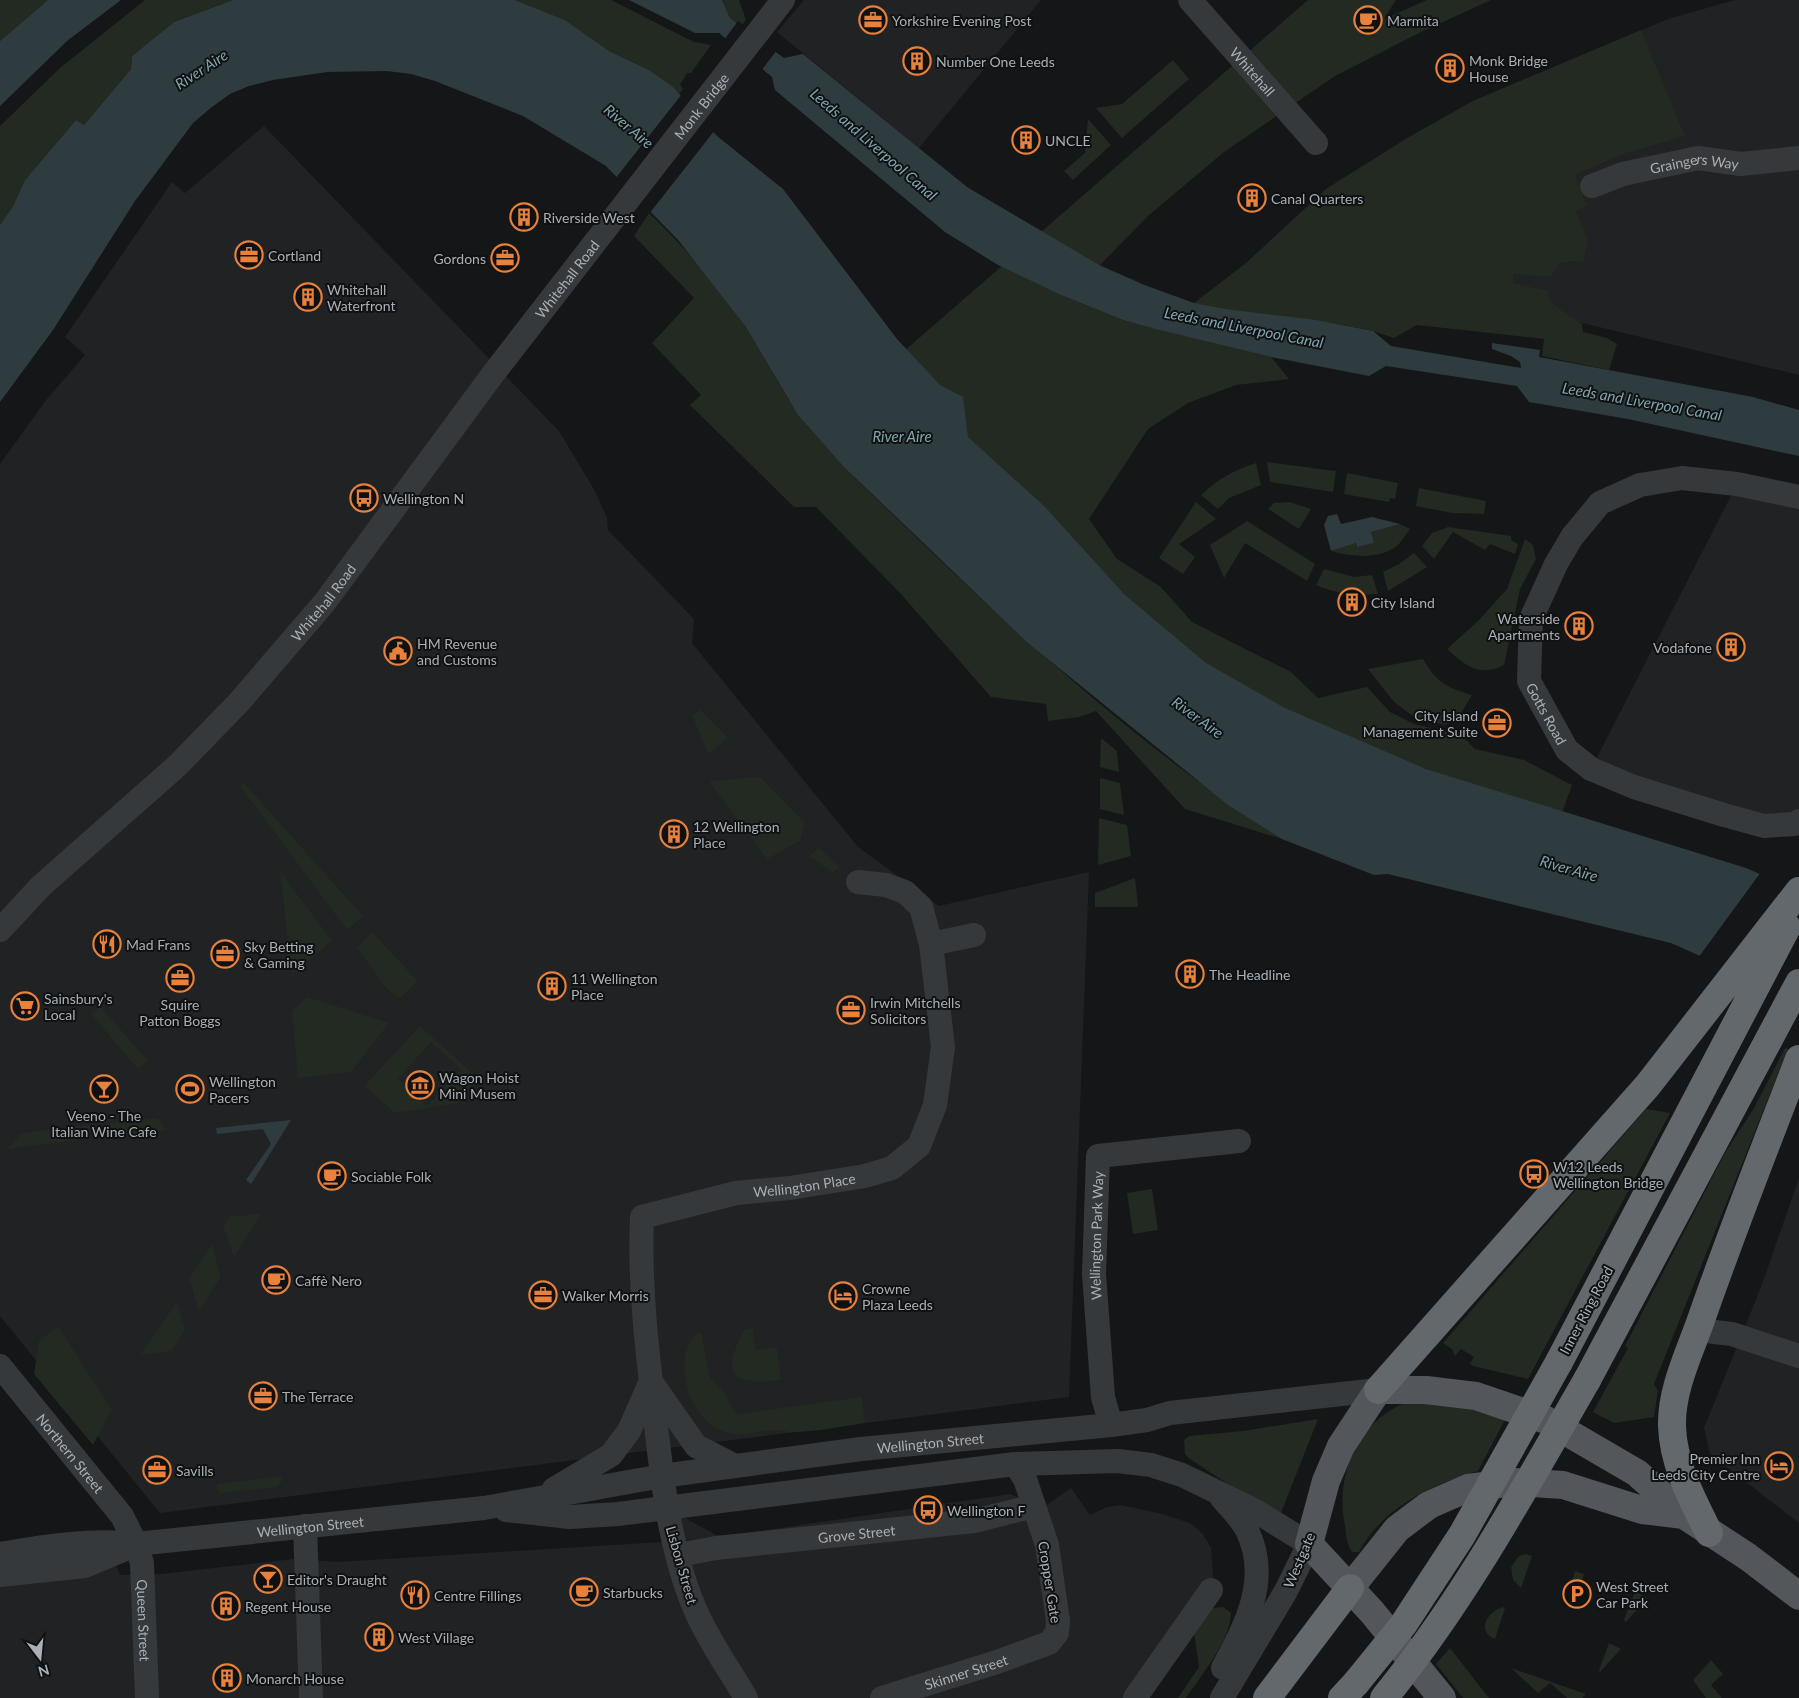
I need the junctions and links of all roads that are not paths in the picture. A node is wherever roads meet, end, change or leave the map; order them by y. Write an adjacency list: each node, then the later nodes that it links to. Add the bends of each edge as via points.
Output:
1 (1190, 0): 3 (street, Whitehall)
2 (781, 1): 6 (street, Monk Bridge)
3 (1316, 143)
4 (1799, 158): 5 (street, Graingers Way, via 1741,164 1698,158 1623,174)
5 (1592, 186)
6 (601, 234): 12 (street, Whitehall Road, via 325,602 240,701 178,765 41,886)
7 (1799, 497): 8 (street, Gotts Road, via 1737,484 1682,478 1640,485 1600,503 1572,537 1531,619 1529,681 1567,750 1592,769 1634,787 1764,826)
8 (1799, 821)
9 (858, 882): 14 (street, Wellington Place, via 886,885 905,892 922,908)
10 (1799, 891): 22 (highway, via 1648,1085)
11 (1799, 903): 44 (highway, Inner Ring Road, bridge, via 1559,1362 1462,1535 1403,1625)
12 (0, 930)
13 (974, 935): 14 (street)
14 (932, 944): 21 (street, Wellington Place, via 943,1047 935,1105 919,1146 892,1168 865,1176 736,1193 642,1217 643,1319)
15 (1799, 983): 53 (highway, bridge, via 1587,1380 1506,1523 1421,1652)
16 (1799, 1059): 18 (highway)
17 (1239, 1141): 23 (street, Wellington Park Way, via 1098,1156 1094,1274 1103,1397)
18 (1697, 1330): 19 (street, via 1732,1334); 34 (highway, via 1676,1392 1672,1429 1691,1498)
19 (1799, 1356)
20 (0, 1366): 35 (street, Northern Street, via 122,1516)
21 (651, 1381): 25 (street, Wellington Place, via 696,1446); 26 (street, Wellington Place); 28 (street, via 628,1431 611,1455)
22 (1378, 1390): 23 (street, Wellington Street, via 1170,1413); 32 (main road, via 1426,1390 1476,1396 1546,1420 1637,1473); 36 (main road, Westgate, via 1341,1446 1326,1481)
23 (1111, 1425): 25 (street, Wellington Street, via 861,1449)
24 (1015, 1464): 27 (street, Wellington Street, via 1118,1461 1151,1465 1182,1475); 29 (street, Cropper Gate, via 1025,1479); 31 (street, Wellington Street)
25 (734, 1466): 26 (street, Wellington Street)
26 (662, 1476): 28 (street, Wellington Street); 31 (street, Wellington Place)
27 (1216, 1492): 36 (street, Wellington Street, via 1254,1510); 50 (street, via 1246,1529 1254,1549 1256,1592 1237,1642)
28 (541, 1496): 30 (street, Wellington Street)
29 (1034, 1506): 38 (street, Grove Street, via 974,1521); 43 (street, Cropper Gate, via 1047,1545 1058,1621 1057,1633)
30 (484, 1508): 31 (street, Wellington Street, via 570,1517); 33 (street, Wellington Street)
31 (668, 1509): 38 (street, Lisbon Street)
32 (1684, 1515): 34 (main road); 40 (main road, via 1642,1510 1563,1485 1514,1482 1468,1488 1429,1505 1397,1529)
33 (305, 1526): 35 (street, Wellington Street); 46 (street)
34 (1709, 1533): 42 (main road, via 1748,1557)
35 (136, 1544): 37 (street, Wellington Street, via 106,1541); 39 (street, Wellington Street, via 85,1566); 45 (street, Queen Street, via 143,1573)
36 (1309, 1544): 40 (main road); 51 (street, Westgate, via 1286,1591)
37 (0, 1554)
38 (678, 1555): 47 (street, Lisbon Street, via 695,1609)
39 (0, 1575)
40 (1350, 1588): 52 (highway); 54 (main road)
41 (1211, 1590): 49 (street)
42 (1799, 1596)
43 (1049, 1642): 48 (street, Skinner Street)
44 (1349, 1690)
45 (146, 1698)
46 (311, 1698)
47 (746, 1698)
48 (882, 1698)
49 (1135, 1698)
50 (1207, 1698)
51 (1222, 1698)
52 (1267, 1698)
53 (1384, 1698)
54 (1442, 1698)

